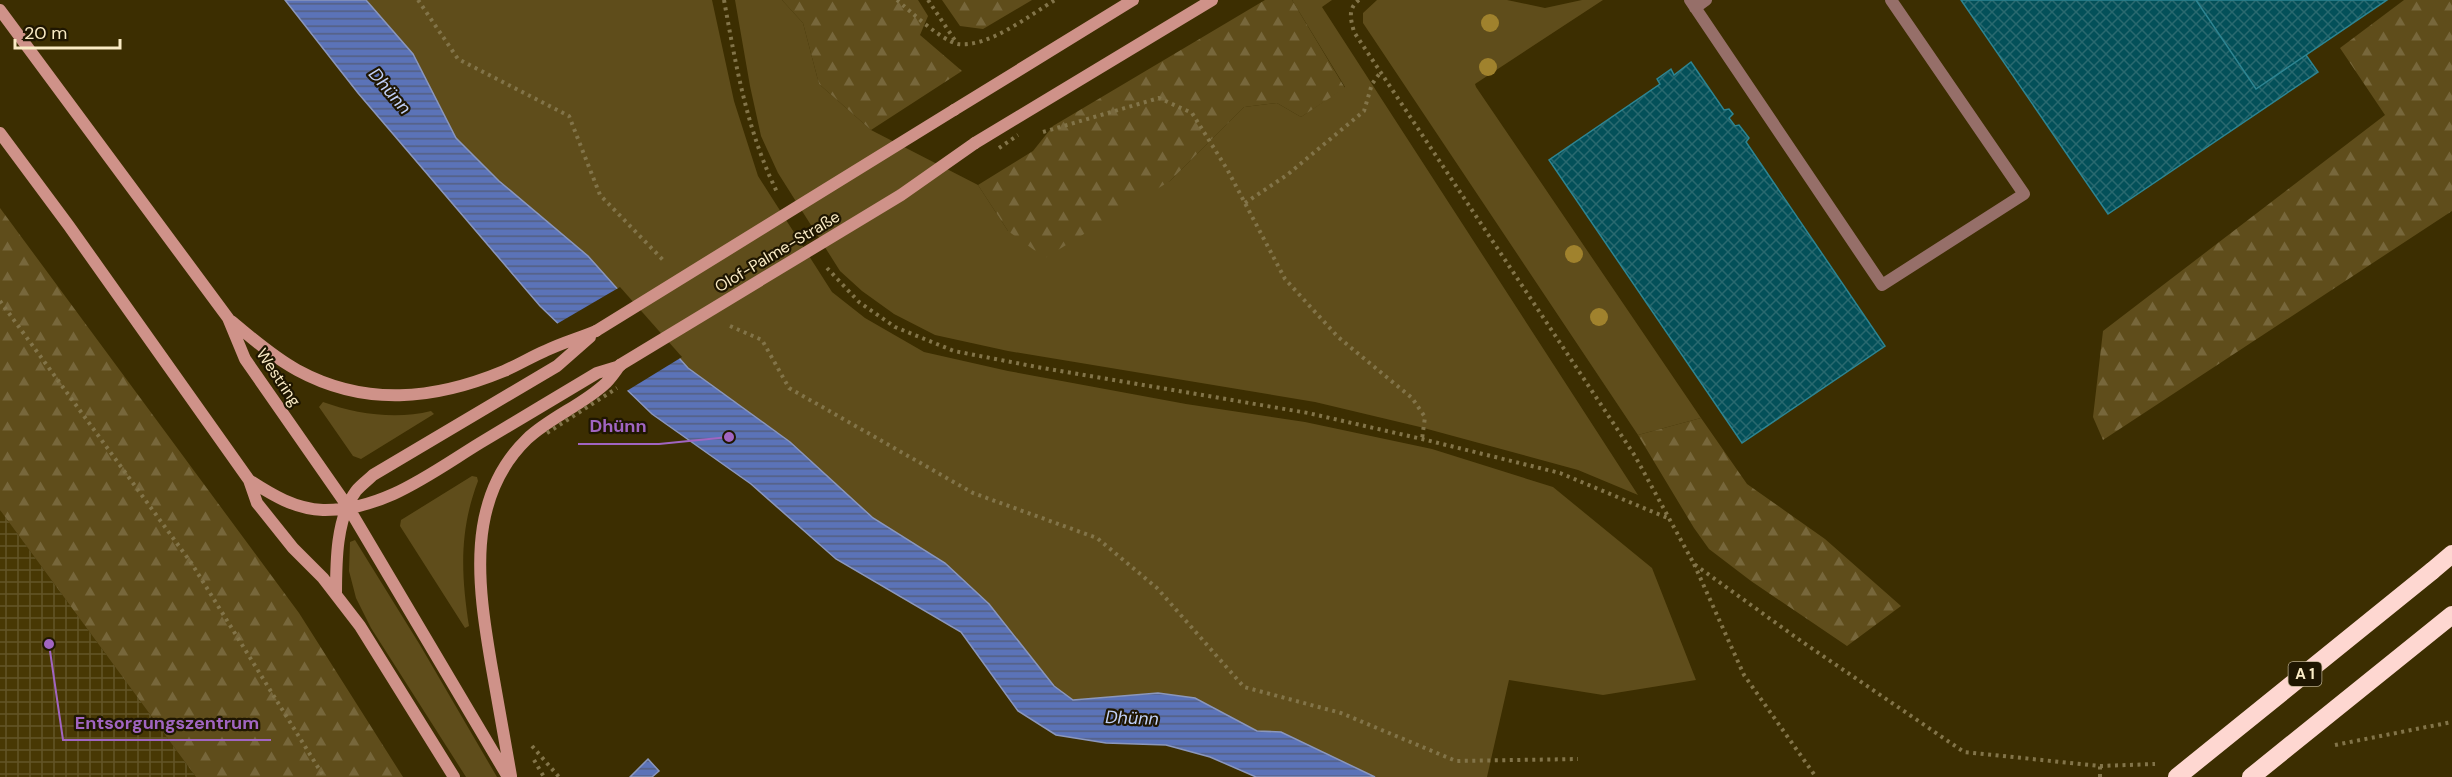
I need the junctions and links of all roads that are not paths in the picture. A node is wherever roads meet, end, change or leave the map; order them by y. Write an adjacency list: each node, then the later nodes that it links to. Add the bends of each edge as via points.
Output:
1 (1134, 0): 9 (main road, Olof-Palme-Straße, bridge)
2 (1212, 0): 10 (main road, Olof-Palme-Straße, bridge)
3 (1706, 0): 5 (lane)
4 (1891, 0): 5 (lane, via 2024,194 1882,285)
5 (1693, 4)
6 (0, 10): 8 (main road, Westring)
7 (0, 134): 11 (main road)
8 (228, 318): 9 (main road, via 298,371 354,391 385,397 434,393 504,371); 12 (main road, Westring, via 245,359)
9 (596, 332): 12 (main road, Olof-Palme-Straße, via 557,366 373,475 356,491)
10 (620, 365): 12 (main road, Olof-Palme-Straße, via 597,373 389,497); 17 (main road, via 606,384 528,438 507,462 493,488 480,537 479,576)
11 (249, 480): 12 (main road, Olof-Palme-Straße, via 298,507); 14 (main road, via 257,503)
12 (348, 507): 14 (main road, Olof-Palme-Straße, via 337,545); 17 (main road, Westring)
13 (2452, 554): 18 (highway, A 1, bridge)
14 (336, 595): 16 (main road, via 360,626)
15 (2452, 615): 19 (highway, bridge)
16 (454, 777)
17 (509, 777)
18 (2177, 777)
19 (2251, 777)

